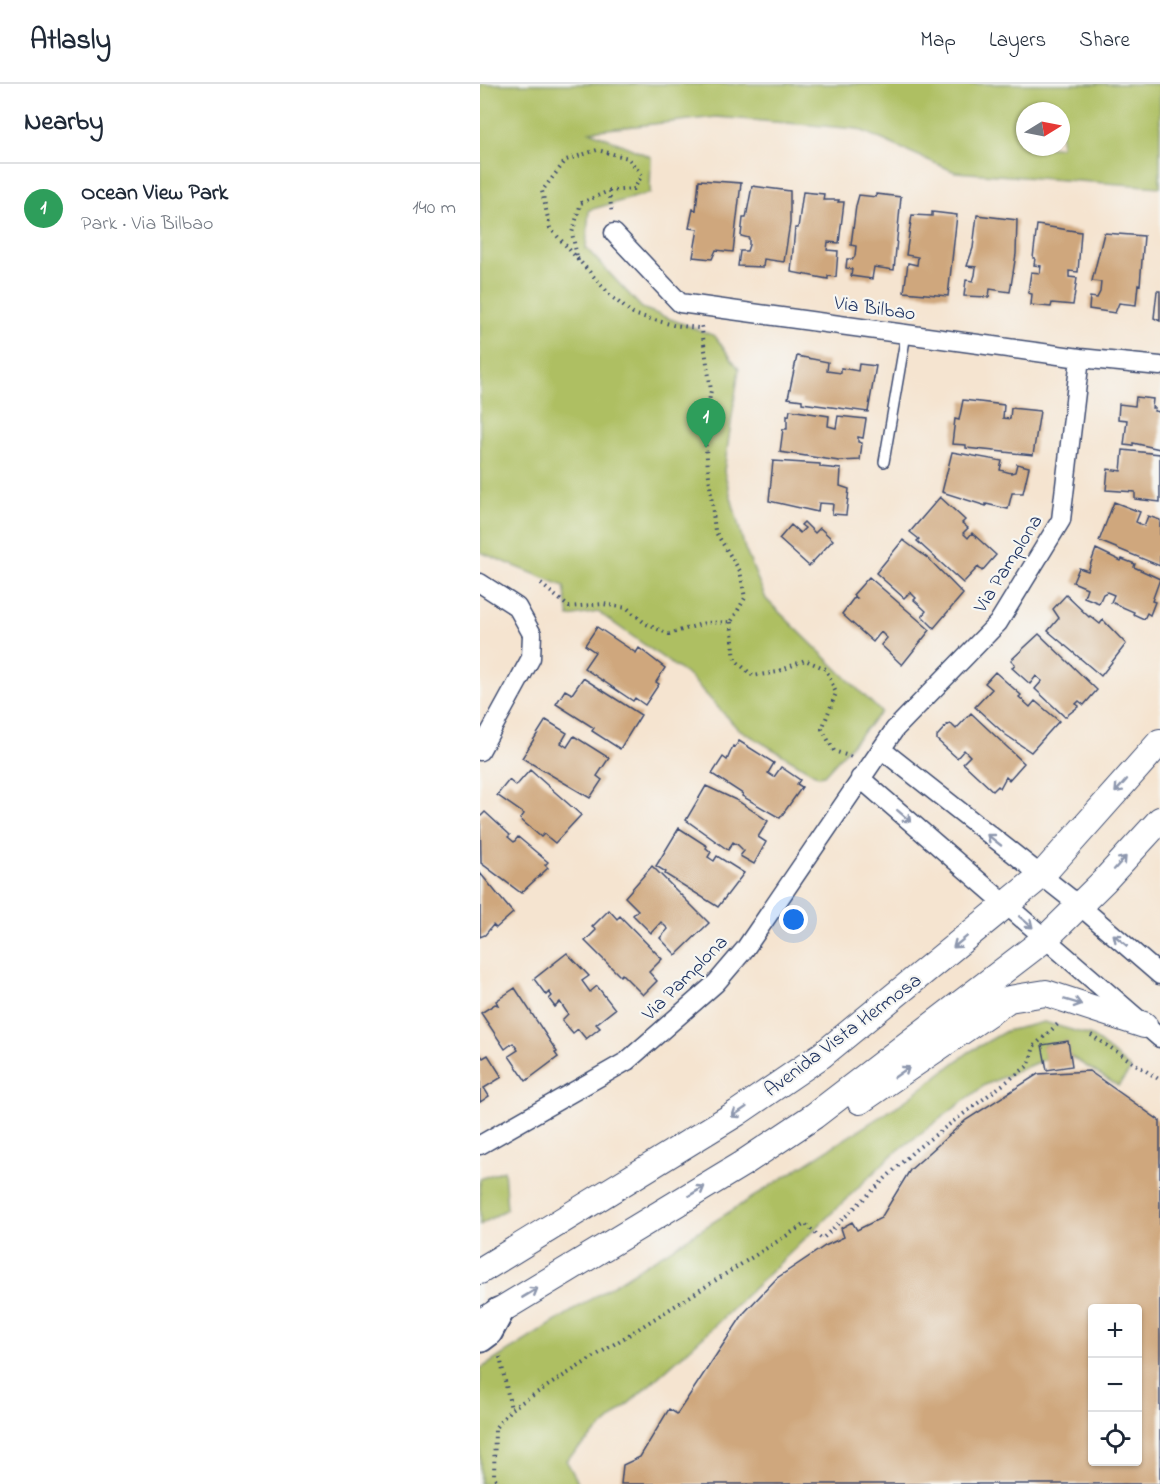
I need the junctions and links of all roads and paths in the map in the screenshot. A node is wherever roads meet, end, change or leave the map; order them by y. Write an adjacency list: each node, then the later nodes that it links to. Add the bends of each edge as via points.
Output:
1 (614, 233): 2 (street, Via Bilbao, via 680,303)
2 (698, 305): 3 (street, Via Bilbao); 9 (path, via 711,390 704,431 715,531 740,571 746,598)
3 (906, 334): 4 (street, Via Bilbao); 6 (lane)
4 (1080, 358): 5 (street, Via Bilbao); 12 (street, Via Pamplona, via 1061,520 998,623 895,729)
5 (1160, 366)
6 (884, 462)
7 (480, 583): 11 (street, via 517,607 532,634 531,658)
8 (541, 584): 9 (path, via 569,608 603,604 627,608 646,624 669,634 705,622)
9 (731, 622): 12 (path, via 735,660 753,676 777,672 805,660 826,669 836,693 822,729 834,751)
10 (1160, 742): 14 (main road, Avenida Vista Hermosa, one-way to 14)
11 (480, 751)
12 (870, 763): 14 (street, one-way to 12); 15 (street, one-way to 15); 24 (street, Via Pamplona, via 745,949 716,983 627,1061)
13 (1160, 820): 16 (main road, one-way to 13)
14 (1041, 876): 15 (main road, Avenida Vista Hermosa); 16 (street)
15 (1006, 905): 17 (street, one-way to 17); 25 (main road, Avenida Vista Hermosa, one-way to 25, via 813,1061 737,1113)
16 (1080, 906): 17 (main road); 18 (street, one-way to 16)
17 (1046, 938): 21 (street); 23 (main road)
18 (1160, 975)
19 (1065, 1018): 28 (path, via 1034,1046 1029,1065 915,1150 822,1239 805,1224)
20 (1084, 1030): 22 (path)
21 (1152, 1032): 23 (main road, one-way to 21, via 858,1103 1009,999 1046,993)
22 (1160, 1080)
23 (814, 1116): 26 (main road, one-way to 23)
24 (480, 1145)
25 (480, 1271)
26 (489, 1317): 27 (main road)
27 (490, 1348): 28 (path)
28 (511, 1409): 29 (path, via 495,1428 494,1477)
29 (500, 1484)

